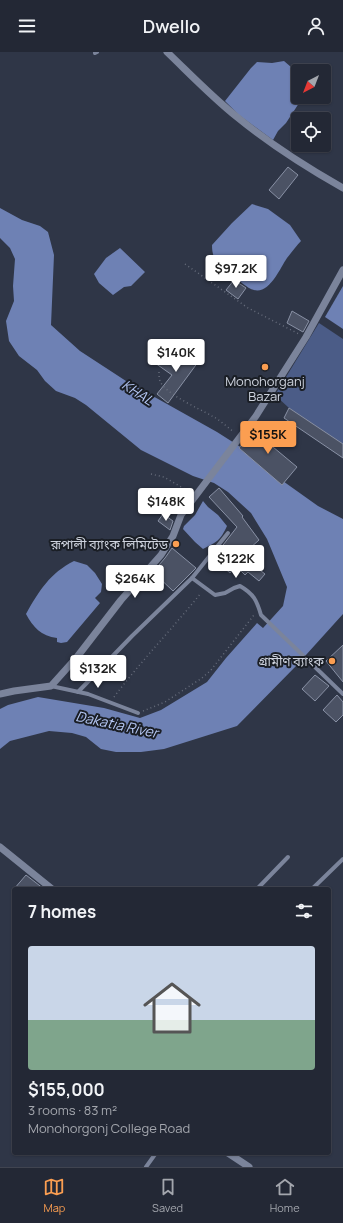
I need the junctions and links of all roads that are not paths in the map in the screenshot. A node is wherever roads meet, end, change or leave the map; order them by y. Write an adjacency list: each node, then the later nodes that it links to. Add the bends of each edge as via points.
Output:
1 (167, 52): 2 (street, via 253,130)
2 (343, 188)
3 (343, 270): 6 (street, via 306,337 256,416 181,516 173,536 161,555)
4 (228, 533): 5 (street)
5 (192, 578): 8 (street); 9 (street, via 215,594 225,593 240,586 253,594 261,616)
6 (52, 686): 7 (street); 8 (street)
7 (2, 692)
8 (78, 692): 10 (street)
9 (343, 694)
10 (138, 713)
11 (0, 847): 14 (street)
12 (288, 857): 15 (street)
13 (343, 859): 16 (street)
14 (50, 887)
15 (259, 887)
16 (314, 887)
17 (155, 1155): 19 (street)
18 (231, 1155): 20 (street)
19 (146, 1167)
20 (249, 1167)

